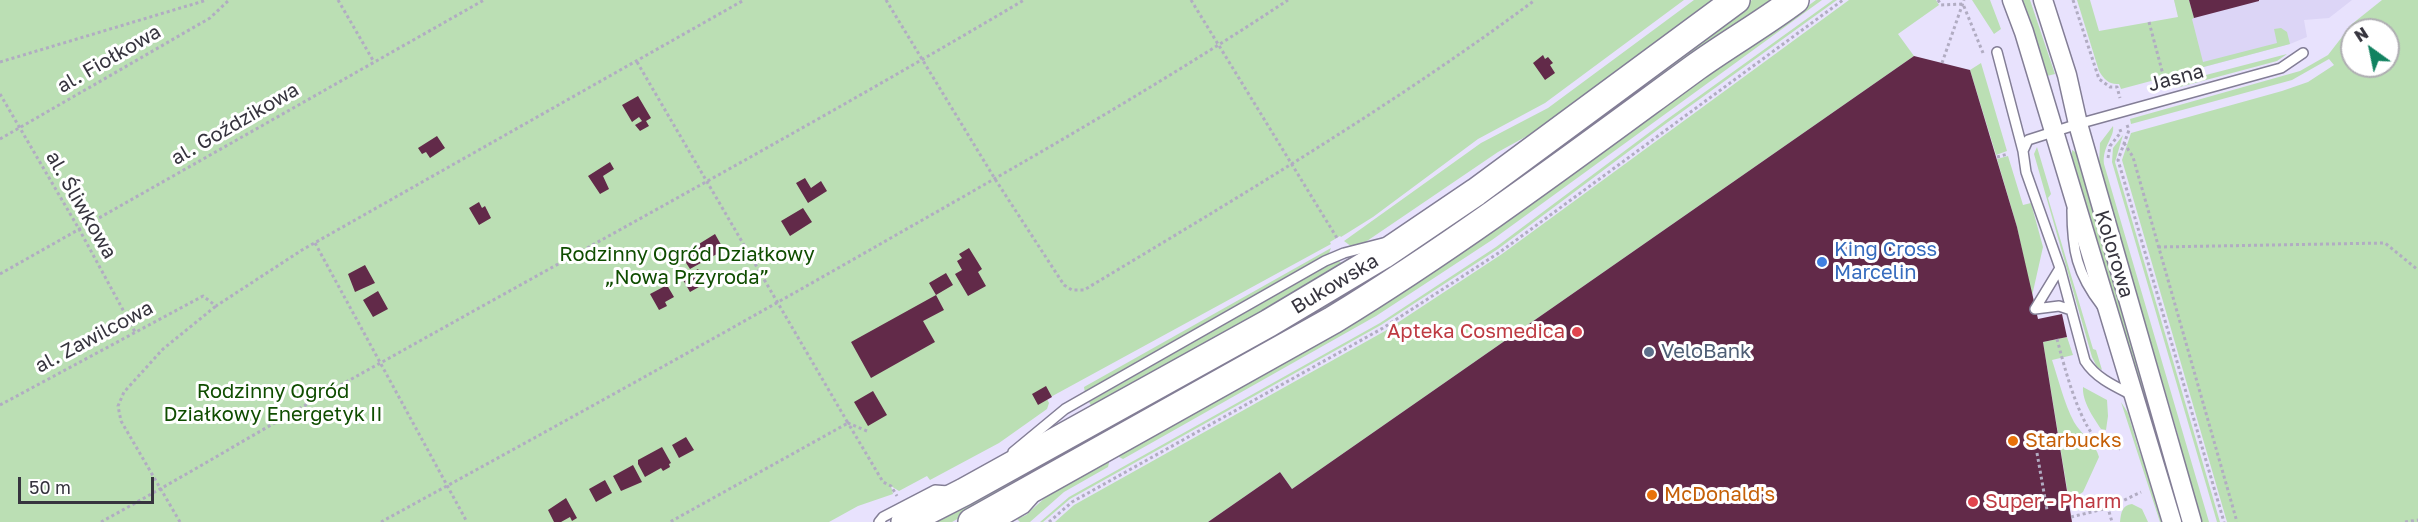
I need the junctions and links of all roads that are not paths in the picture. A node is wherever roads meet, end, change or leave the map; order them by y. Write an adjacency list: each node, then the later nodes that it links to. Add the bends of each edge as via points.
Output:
1 (1736, 0): 14 (main road, Bukowska, via 1411,237 1295,308)
2 (1795, 0): 13 (main road, Bukowska, via 1389,286)
3 (2012, 0): 8 (street, Kolorowa)
4 (2043, 0): 7 (street, Kolorowa)
5 (1997, 52): 9 (lane)
6 (2304, 53): 7 (lane, Jasna, via 2281,68)
7 (2078, 124): 8 (lane, Jasna); 20 (street, Kolorowa)
8 (2054, 131): 9 (lane, Jasna, via 2028,140); 12 (street, Kolorowa)
9 (2023, 151): 10 (lane, via 2026,172)
10 (2060, 268): 11 (lane); 11 (lane, via 2036,309 2059,306)
11 (2071, 310): 12 (lane, via 2091,370)
12 (2133, 396): 19 (street, Kolorowa)
13 (1053, 477): 17 (main road, Bukowska); 18 (lane, via 1025,508)
14 (964, 492): 15 (main road, Bukowska); 16 (lane, via 935,490)
15 (902, 510)
16 (879, 522)
17 (972, 522)
18 (1001, 522)
19 (2172, 522)
20 (2192, 522)

